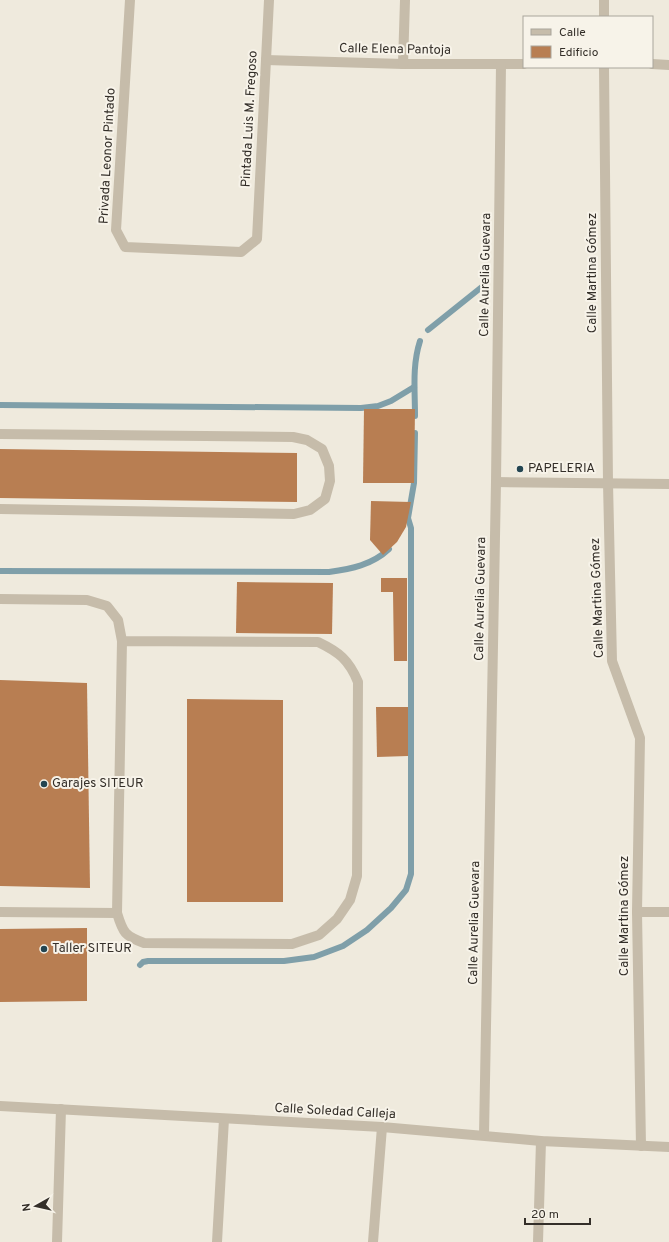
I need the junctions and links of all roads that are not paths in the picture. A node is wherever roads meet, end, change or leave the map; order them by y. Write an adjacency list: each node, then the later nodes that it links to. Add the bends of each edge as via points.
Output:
1 (130, 0): 13 (street, Privada Leonor Pintado, via 116,230 125,247 241,252)
2 (269, 0): 6 (street, Pintada Luis M. Fregoso)
3 (405, 0): 7 (street)
4 (604, 0): 5 (street)
5 (604, 16)
6 (266, 60): 7 (street, Calle Elena Pantoja); 13 (street, Pintada Luis M. Fregoso)
7 (403, 64): 8 (street, Calle Elena Pantoja)
8 (502, 64): 9 (street, Calle Elena Pantoja); 15 (street, Calle Aurelia Guevara)
9 (523, 64)
10 (653, 64): 11 (street)
11 (669, 64)
12 (604, 68): 16 (street, Calle Martina Gómez)
13 (257, 240)
14 (0, 434): 18 (street, via 293,437 307,440 322,450 329,466 330,481 325,499 310,510 294,514)
15 (496, 482): 16 (street); 29 (street, Calle Aurelia Guevara)
16 (608, 483): 17 (street); 22 (street, Calle Martina Gómez, via 612,661 640,738)
17 (669, 484)
18 (0, 509)
19 (0, 599): 20 (street, via 87,600 107,606 118,620)
20 (122, 641): 24 (street); 24 (street, via 318,642 333,649 344,659 358,682 357,876 350,900 337,919 319,935 292,944 144,943 131,938 121,928)
21 (0, 912): 24 (street)
22 (637, 912): 23 (street); 31 (street, Calle Martina Gómez)
23 (669, 912)
24 (117, 913)
25 (0, 1106): 26 (street, Calle Soledad Calleja)
26 (61, 1109): 27 (street, Calle Soledad Calleja); 33 (street)
27 (224, 1118): 28 (street, Calle Soledad Calleja); 34 (street)
28 (382, 1126): 29 (street, Calle Soledad Calleja); 35 (street)
29 (484, 1135): 30 (street, Calle Soledad Calleja)
30 (541, 1141): 31 (street, Calle Soledad Calleja); 36 (street)
31 (641, 1146): 32 (street, Calle Soledad Calleja)
32 (669, 1147)
33 (57, 1242)
34 (217, 1242)
35 (373, 1242)
36 (538, 1242)

